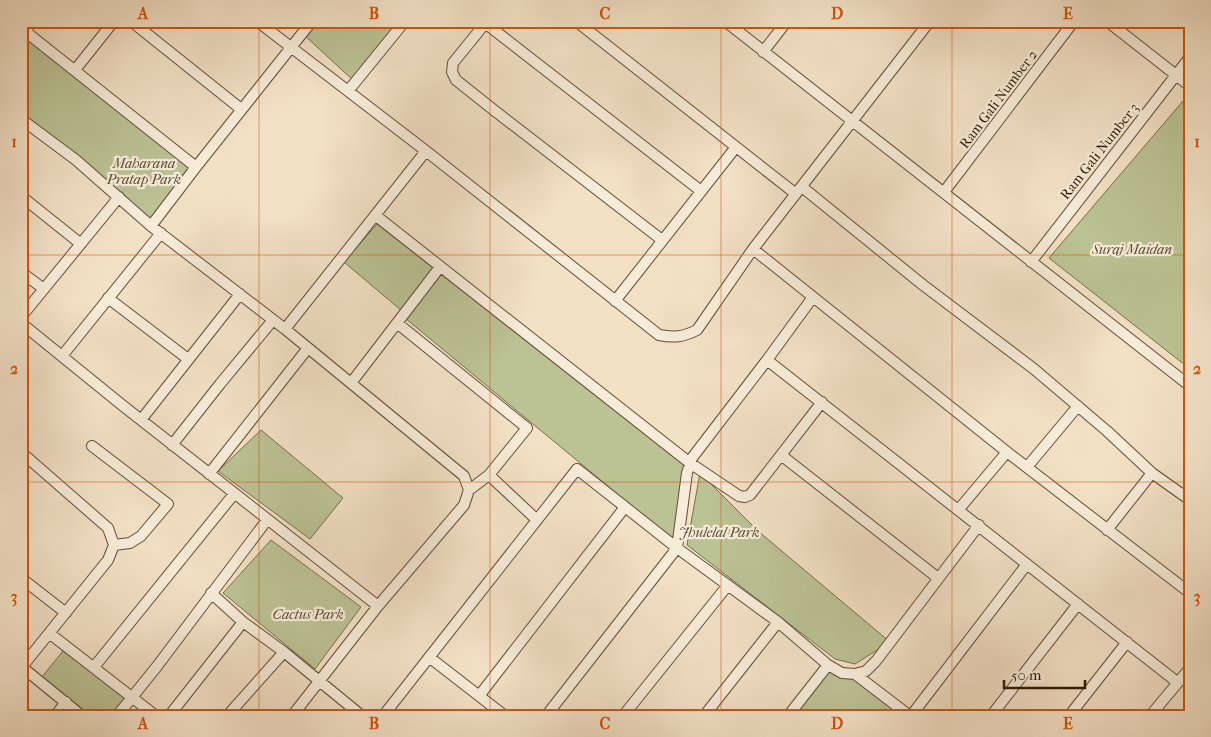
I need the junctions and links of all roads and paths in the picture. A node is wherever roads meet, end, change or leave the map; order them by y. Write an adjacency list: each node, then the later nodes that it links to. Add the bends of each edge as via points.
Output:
1 (33, 21): 14 (street)
2 (114, 21): 18 (street)
3 (131, 21): 22 (street)
4 (257, 21): 15 (street)
5 (312, 21): 15 (street)
6 (405, 21): 21 (street)
7 (576, 21): 25 (street)
8 (725, 21): 16 (street)
9 (787, 21): 16 (street)
10 (930, 21): 24 (street)
11 (1074, 21): 30 (street, Ram Gali Number 2)
12 (1107, 21): 19 (street)
13 (486, 22): 29 (street); 36 (street, via 454,63 452,72 456,80)
14 (23, 30): 18 (street)
15 (291, 47): 21 (street); 22 (street)
16 (763, 52): 24 (street)
17 (1190, 57): 19 (street, Ram Gali Number 3)
18 (75, 70): 27 (street)
19 (1176, 75): 20 (street); 39 (street, Ram Gali Number 3)
20 (1190, 86)
21 (348, 91): 26 (street)
22 (241, 110): 27 (street)
23 (21, 120): 32 (street, via 76,160)
24 (852, 122): 28 (street); 30 (street)
25 (736, 147): 28 (street); 29 (street)
26 (426, 151): 33 (street); 46 (street)
27 (196, 167): 34 (street)
28 (799, 190): 38 (street); 59 (street)
29 (701, 191): 36 (street)
30 (944, 192): 39 (street)
31 (21, 196): 37 (street)
32 (119, 197): 34 (street); 37 (street)
33 (375, 216): 40 (street); 51 (street)
34 (151, 226): 35 (street)
35 (161, 233): 43 (street); 45 (street)
36 (662, 240): 46 (street)
37 (81, 244): 42 (street)
38 (754, 249): 44 (street); 46 (street, via 697,330 686,336 659,335)
39 (1031, 262): 57 (street)
40 (440, 267): 50 (street); 66 (street)
41 (21, 272): 42 (street)
42 (44, 289): 47 (street)
43 (240, 294): 48 (street); 54 (street)
44 (813, 297): 55 (street); 64 (street)
45 (108, 298): 53 (street); 54 (street)
46 (615, 301)
47 (21, 317)
48 (273, 320): 51 (street); 61 (street)
49 (21, 323): 53 (street)
50 (397, 323): 56 (street); 70 (street, via 527,428)
51 (285, 329): 52 (street)
52 (308, 348): 56 (street); 69 (street)
53 (62, 356): 60 (street)
54 (188, 359): 60 (street)
55 (767, 360): 58 (street); 66 (street)
56 (351, 383): 71 (street, via 464,476)
57 (1190, 386)
58 (822, 402): 65 (street); 75 (street)
59 (1078, 406): 67 (street); 68 (street)
60 (141, 420): 61 (street)
61 (172, 445): 69 (street)
62 (92, 446): 80 (street, via 168,504 141,536 130,543)
63 (21, 452): 80 (street, via 108,528)
64 (1007, 452): 67 (street); 75 (street)
65 (781, 455): 66 (street, via 745,497); 84 (street)
66 (690, 463): 81 (street)
67 (1027, 467): 79 (street)
68 (1152, 473): 73 (street); 79 (street)
69 (210, 474): 72 (street)
70 (489, 476): 71 (street); 77 (street)
71 (469, 490): 89 (street, via 464,505)
72 (234, 494): 76 (street); 98 (street)
73 (1190, 500)
74 (625, 507): 77 (street, via 577,470); 81 (street); 104 (street)
75 (959, 509): 78 (street)
76 (267, 520): 86 (street); 89 (street)
77 (537, 520): 96 (street)
78 (978, 525): 82 (street); 84 (street)
79 (1107, 530): 87 (street)
80 (114, 545): 90 (street, via 108,560)
81 (677, 548): 85 (street); 117 (street)
82 (1026, 564): 88 (street); 121 (street)
83 (21, 578): 90 (street)
84 (938, 578): 101 (street, via 876,662)
85 (728, 585): 92 (street); 118 (street)
86 (212, 593): 91 (street); 105 (street)
87 (1190, 593)
88 (1078, 604): 94 (street); 122 (street)
89 (378, 606): 102 (street)
90 (66, 613): 93 (street)
91 (243, 622): 95 (street); 111 (street)
92 (778, 622): 97 (street); 119 (street)
93 (49, 633): 98 (street); 99 (street)
94 (1127, 642): 103 (street); 123 (street)
95 (284, 652): 102 (street); 112 (street)
96 (429, 657): 104 (street); 115 (street)
97 (828, 665): 101 (street, via 842,673); 120 (street)
98 (94, 667): 105 (street)
99 (22, 668): 106 (street)
100 (1190, 668): 103 (street)
101 (855, 674): 121 (street)
102 (319, 682): 113 (street); 114 (street)
103 (1177, 682): 124 (street)
104 (479, 696): 116 (street)
105 (131, 698): 109 (street); 110 (street)
106 (66, 702): 107 (street); 108 (street)
107 (55, 716)
108 (82, 716)
109 (117, 716)
110 (156, 716)
111 (169, 716)
112 (227, 716)
113 (292, 716)
114 (362, 716)
115 (383, 716)
116 (505, 716)
117 (546, 716)
118 (622, 716)
119 (704, 716)
120 (788, 716)
121 (910, 716)
122 (991, 716)
123 (1070, 716)
124 (1150, 716)

